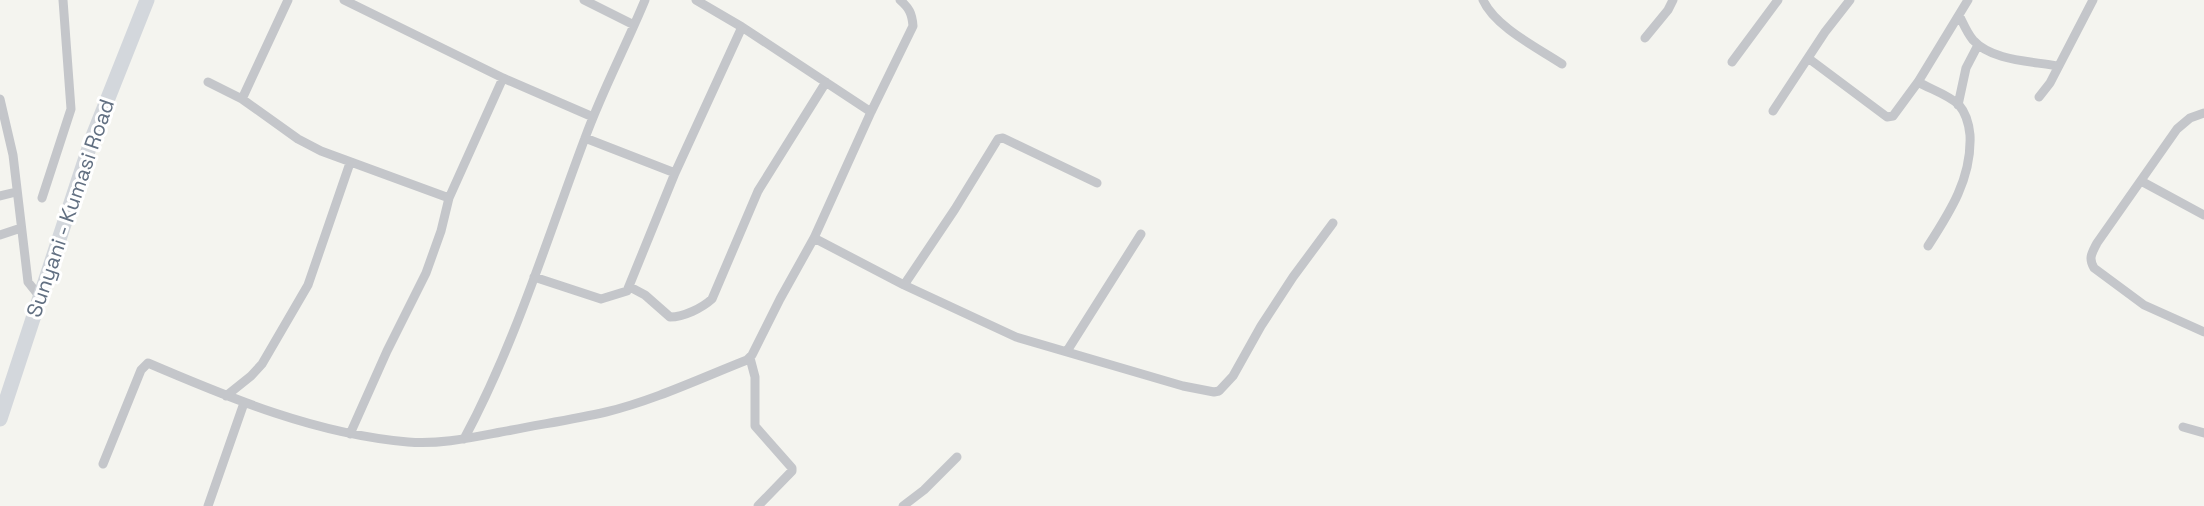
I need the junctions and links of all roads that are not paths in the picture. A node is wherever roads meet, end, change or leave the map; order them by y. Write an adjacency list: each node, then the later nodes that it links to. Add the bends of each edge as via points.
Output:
1 (63, 0): 44 (street, via 71,109)
2 (147, 0): 56 (main road, Sunyani - Kumasi Road, via 93,136)
3 (288, 0): 31 (street)
4 (344, 0): 15 (street)
5 (584, 0): 17 (street)
6 (645, 0): 17 (street)
7 (696, 0): 18 (street)
8 (900, 0): 34 (street, via 909,8 913,26)
9 (1484, 0): 23 (street, via 1497,20)
10 (1673, 0): 19 (street)
11 (1778, 0): 22 (street)
12 (1850, 0): 21 (street)
13 (1968, 0): 16 (street)
14 (2093, 0): 24 (street)
15 (362, 3): 25 (street)
16 (1959, 15): 20 (street); 28 (street)
17 (634, 25): 36 (street)
18 (742, 27): 27 (street); 39 (street)
19 (1645, 38)
20 (1978, 45): 24 (street, via 1996,54); 32 (street, via 1966,68)
21 (1808, 58): 28 (street, via 1887,117 1896,114); 33 (street)
22 (1732, 62)
23 (1562, 64)
24 (2058, 66): 29 (street)
25 (503, 78): 36 (street); 45 (street)
26 (208, 82): 31 (street)
27 (826, 82): 34 (street); 55 (street, via 749,208 712,299 702,307 670,317)
28 (1918, 82): 32 (street)
29 (2039, 97)
30 (0, 99): 42 (street, via 13,155)
31 (242, 99): 38 (street, via 297,139)
32 (1958, 105): 52 (street, via 1969,128 1966,174 1954,205)
33 (1773, 111)
34 (871, 112): 51 (street)
35 (2204, 114): 40 (street, via 2190,118 2177,129)
36 (593, 117): 37 (street)
37 (585, 138): 39 (street); 53 (street)
38 (350, 163): 45 (street); 60 (street, via 308,285 262,364)
39 (675, 173): 55 (street)
40 (2141, 181): 46 (street); 57 (street, via 2097,243 2091,262 2144,305)
41 (1097, 183): 54 (street, via 998,139)
42 (16, 192): 43 (street); 48 (street)
43 (0, 196)
44 (42, 198)
45 (449, 198): 65 (street, via 426,273)
46 (2204, 215)
47 (1334, 223): 58 (street, via 1293,277 1233,376 1219,391 1183,386)
48 (21, 228): 50 (street); 56 (street, via 28,282)
49 (1141, 234): 58 (street)
50 (0, 235)
51 (814, 238): 54 (street); 59 (street)
52 (1928, 246)
53 (534, 277): 55 (street, via 601,299 620,295); 66 (street)
54 (904, 285): 58 (street, via 1016,337)
55 (630, 286)
56 (40, 297): 62 (main road, Sunyani - Kumasi Road)
57 (2204, 333)
58 (1066, 351)
59 (750, 358): 66 (street, via 607,412); 70 (street, via 755,377 755,426 792,468)
60 (226, 396): 61 (street); 68 (street, via 148,363 141,370)
61 (244, 404): 65 (street, via 293,421); 69 (street)
62 (0, 419)
63 (2183, 427): 64 (street)
64 (2204, 433)
65 (350, 434): 66 (street, via 410,442)
66 (465, 439)
67 (957, 457): 71 (street)
68 (103, 464)
69 (208, 506)
70 (758, 506)
71 (903, 506)

